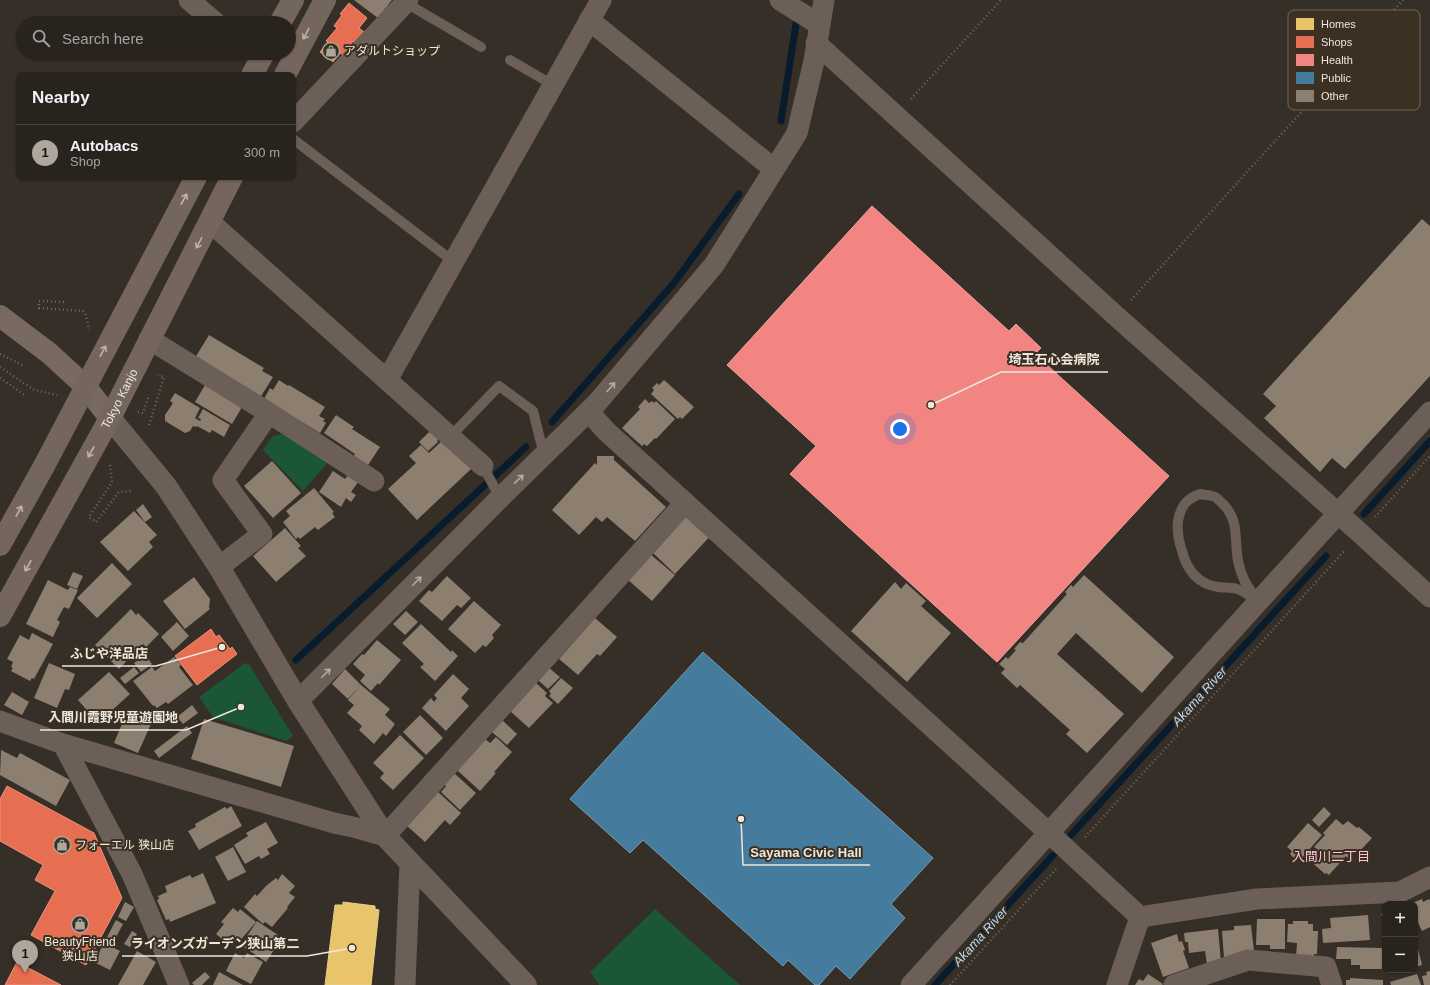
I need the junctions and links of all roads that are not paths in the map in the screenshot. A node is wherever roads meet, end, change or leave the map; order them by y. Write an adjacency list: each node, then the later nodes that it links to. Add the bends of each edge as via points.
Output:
1 (189, 0): 8 (street)
2 (293, 0): 9 (highway)
3 (325, 0): 13 (highway, one-way to 13)
4 (601, 0): 10 (street)
5 (780, 0): 11 (street)
6 (824, 0): 11 (street)
7 (407, 1): 12 (lane); 18 (street)
8 (208, 16)
9 (284, 16)
10 (590, 20): 17 (street); 20 (street)
11 (818, 34): 20 (street, via 797,133); 39 (street, via 896,116)
12 (481, 47)
13 (296, 54)
14 (293, 60): 16 (highway, one-way to 16)
15 (510, 60): 17 (lane)
16 (287, 72)
17 (553, 85): 24 (street)
18 (296, 119)
19 (296, 141): 24 (lane)
20 (774, 169): 29 (street, one-way to 20, via 714,265)
21 (194, 180): 28 (highway, one-way to 21)
22 (231, 180): 23 (highway, Tokyo Kanjo)
23 (210, 222): 26 (highway, Tokyo Kanjo, one-way to 26); 27 (street)
24 (454, 262): 27 (street)
25 (0, 316): 28 (main road, via 49,352)
26 (150, 339): 31 (street); 32 (highway, Tokyo Kanjo)
27 (387, 380): 33 (street)
28 (85, 386): 32 (main road); 40 (highway, one-way to 28)
29 (588, 412): 34 (street); 38 (street)
30 (1430, 412): 39 (street)
31 (269, 413): 36 (street); 41 (street, via 223,480 262,534)
32 (110, 418): 41 (street, via 166,486); 44 (highway, Tokyo Kanjo, one-way to 44)
33 (451, 436): 34 (lane, via 499,386 533,411); 35 (street)
34 (544, 455): 37 (street, one-way to 34)
35 (483, 466): 37 (lane)
36 (374, 481)
37 (500, 498): 45 (street, one-way to 37)
38 (685, 503): 48 (street); 49 (street)
39 (1338, 514): 42 (street); 43 (street)
40 (0, 545)
41 (219, 567): 45 (street)
42 (1430, 597)
43 (1258, 601): 43 (lane, via 1238,589 1217,587 1201,581 1191,573 1180,546 1178,524 1180,511 1191,497 1200,494 1215,497 1226,507 1233,518 1242,576 1247,588); 48 (street)
44 (0, 616)
45 (298, 701): 49 (street)
46 (0, 721): 47 (street)
47 (63, 744): 49 (street); 53 (street, via 132,874)
48 (1049, 833): 52 (street); 56 (street)
49 (385, 836): 50 (street)
50 (410, 863): 54 (street); 55 (street)
51 (1430, 877): 52 (street, via 1400,892 1256,899)
52 (1140, 917): 57 (street)
53 (179, 985)
54 (405, 985)
55 (526, 985)
56 (911, 985)
57 (1117, 985)
58 (1174, 985): 59 (street, via 1248,960 1326,967)
59 (1332, 985)

